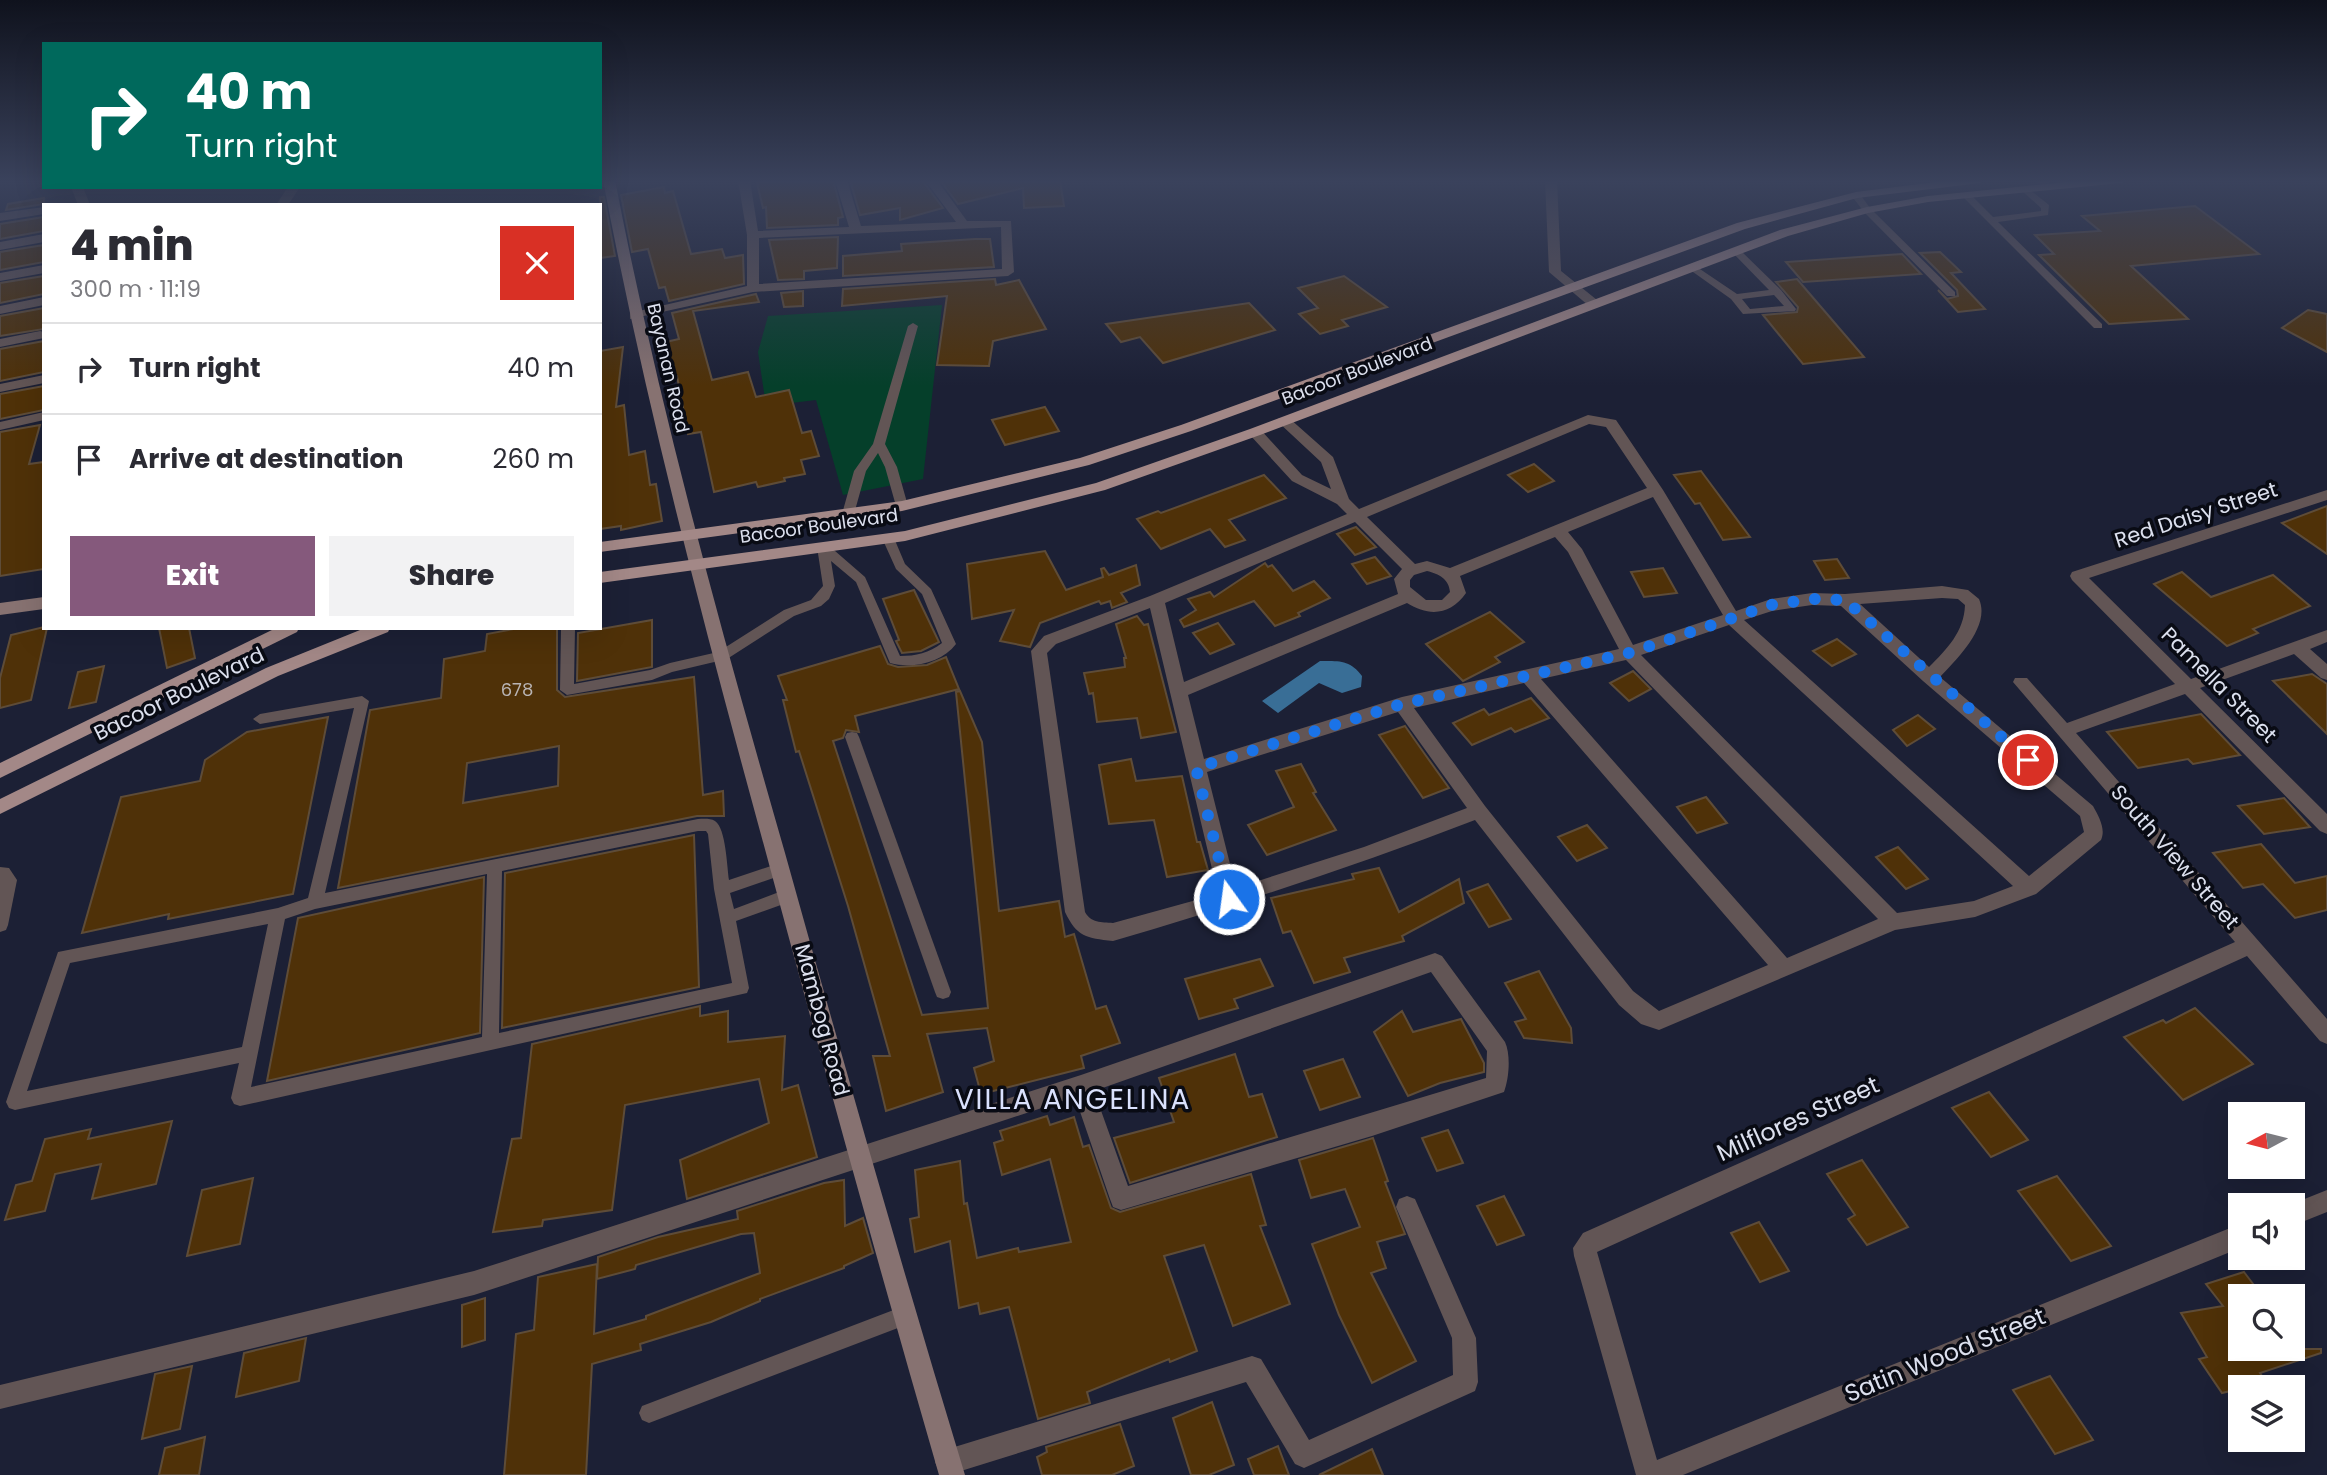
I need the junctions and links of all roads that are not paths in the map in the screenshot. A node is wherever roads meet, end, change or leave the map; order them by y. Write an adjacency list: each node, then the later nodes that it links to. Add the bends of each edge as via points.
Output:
1 (622, 249): 21 (main road, Bayanan Road)
2 (753, 249): 14 (street)
3 (1008, 249): 14 (street, via 1008,272)
4 (1554, 249): 13 (street, via 1555,272)
5 (1677, 249): 13 (main road, Bacoor Boulevard)
6 (1738, 249): 9 (main road, Bacoor Boulevard)
7 (1906, 249): 16 (lane)
8 (2020, 249): 23 (lane)
9 (1735, 250): 10 (main road, Bacoor Boulevard); 15 (lane)
10 (1691, 267): 17 (lane); 19 (main road, Bacoor Boulevard)
11 (42, 269): 12 (street)
12 (0, 277)
13 (1570, 287): 19 (street); 36 (main road, Bacoor Boulevard, via 1126,448 1009,482)
14 (753, 288): 21 (street)
15 (1777, 292): 17 (lane); 17 (lane, via 1791,309 1747,312)
16 (1951, 294)
17 (1735, 297)
18 (42, 302): 20 (street)
19 (1593, 303): 29 (main road, Bacoor Boulevard)
20 (0, 310)
21 (635, 316): 40 (main road, Bayanan Road)
22 (913, 326): 32 (lane)
23 (2098, 326)
24 (42, 335): 25 (street)
25 (0, 343)
26 (42, 379): 27 (street)
27 (0, 388)
28 (42, 416): 30 (street)
29 (1284, 421): 31 (main road, Bacoor Boulevard); 35 (street, via 1328,460)
30 (0, 426)
31 (1255, 432): 35 (street, via 1297,478); 41 (main road, Bacoor Boulevard, via 1100,487)
32 (879, 444): 36 (lane); 37 (lane, via 860,471)
33 (1656, 490): 38 (street, via 1611,423 1588,419); 39 (street); 54 (street)
34 (2327, 495): 47 (street, Red Daisy Street)
35 (1342, 501): 38 (street)
36 (902, 506): 37 (main road, Bacoor Boulevard)
37 (848, 514): 40 (main road, Bacoor Boulevard)
38 (1357, 517): 45 (street); 50 (street)
39 (1557, 529): 46 (street); 60 (street, via 1574,549)
40 (690, 535): 42 (main road, Bacoor Boulevard); 44 (main road, Bayanan Road)
41 (888, 538): 43 (main road, Bacoor Boulevard); 43 (lane, via 900,566 927,592 949,644 944,650 905,663 895,660 861,580)
42 (602, 547)
43 (823, 547): 44 (main road, Bacoor Boulevard); 61 (lane, via 829,586 824,596)
44 (695, 564): 48 (main road, Bacoor Boulevard); 61 (main road, Mambog Road)
45 (1411, 569): 46 (street, via 1427,566); 49 (street, via 1400,585)
46 (1450, 574): 49 (street, via 1458,587 1449,603 1432,607)
47 (2078, 576): 66 (street, Pamella Street)
48 (602, 578)
49 (1407, 597): 67 (street)
50 (1156, 600): 67 (street); 85 (street, via 1050,640 1040,651 1075,912 1081,924 1113,932)
51 (1845, 600): 54 (street, via 1771,605); 64 (street); 64 (street, via 1942,592 1962,594 1973,603 1974,615 1957,648)
52 (42, 603): 53 (main road)
53 (0, 609)
54 (1733, 619): 60 (street); 82 (street)
55 (287, 630): 71 (main road, Bacoor Boulevard)
56 (377, 630): 73 (main road, Bacoor Boulevard, via 272,672)
57 (568, 630): 61 (lane, via 567,690 652,675)
58 (2327, 636): 59 (street)
59 (2296, 646): 62 (street); 66 (street)
60 (1629, 653): 63 (street); 89 (street)
61 (722, 656): 80 (main road, Mambog Road)
62 (2327, 674)
63 (1529, 677): 68 (street); 92 (street)
64 (1930, 677): 82 (street, via 2087,811 2094,835)
65 (2021, 682): 70 (street, South View Street)
66 (2189, 686): 70 (street); 78 (street, Pamella Street)
67 (1180, 691): 74 (street)
68 (1402, 704): 74 (street); 77 (street)
69 (261, 719): 86 (lane, via 362,701)
70 (2066, 730): 91 (street, South View Street)
71 (78, 732): 73 (main road); 75 (main road, Bacoor Boulevard)
72 (852, 737): 93 (lane)
73 (92, 762): 76 (main road, Bacoor Boulevard)
74 (1196, 768): 85 (street)
75 (0, 771)
76 (0, 807)
77 (1479, 811): 85 (street); 92 (street, via 1626,998 1648,1017 1659,1021 1673,1018)
78 (2327, 826)
79 (495, 866): 83 (lane, via 710,825 715,832); 86 (lane); 95 (lane)
80 (780, 869): 83 (lane); 84 (main road, Mambog Road)
81 (0, 873): 90 (lane, via 9,880)
82 (2029, 888): 89 (street, via 1975,909)
83 (722, 889): 88 (lane)
84 (787, 897): 88 (lane); 98 (main road, Mambog Road)
85 (1229, 899)
86 (315, 902): 87 (lane)
87 (278, 915): 96 (lane); 96 (lane, via 64,957 15,1102)
88 (729, 917): 95 (lane, via 741,988)
89 (1893, 922): 92 (street)
90 (0, 925)
91 (2250, 945): 94 (street, South View Street); 107 (street, Milflores Street, via 1591,1241 1586,1256)
92 (1784, 969)
93 (943, 992)
94 (2327, 1034)
95 (490, 1043): 96 (lane, via 240,1098)
96 (250, 1053)
97 (1081, 1085): 97 (street, via 1121,1199 1496,1085 1498,1049 1435,962); 98 (street)
98 (859, 1156): 103 (main road, Mambog Road); 104 (street, via 474,1283)
99 (2327, 1200): 101 (street)
100 (1406, 1207): 106 (street, via 1464,1338 1466,1382 1304,1455 1252,1368)
101 (2305, 1209)
102 (2228, 1241): 107 (street, Satin Wood Street)
103 (904, 1316): 105 (lane); 106 (main road, Mambog Road)
104 (0, 1397)
105 (649, 1413)
106 (950, 1469)
107 (1650, 1475)

